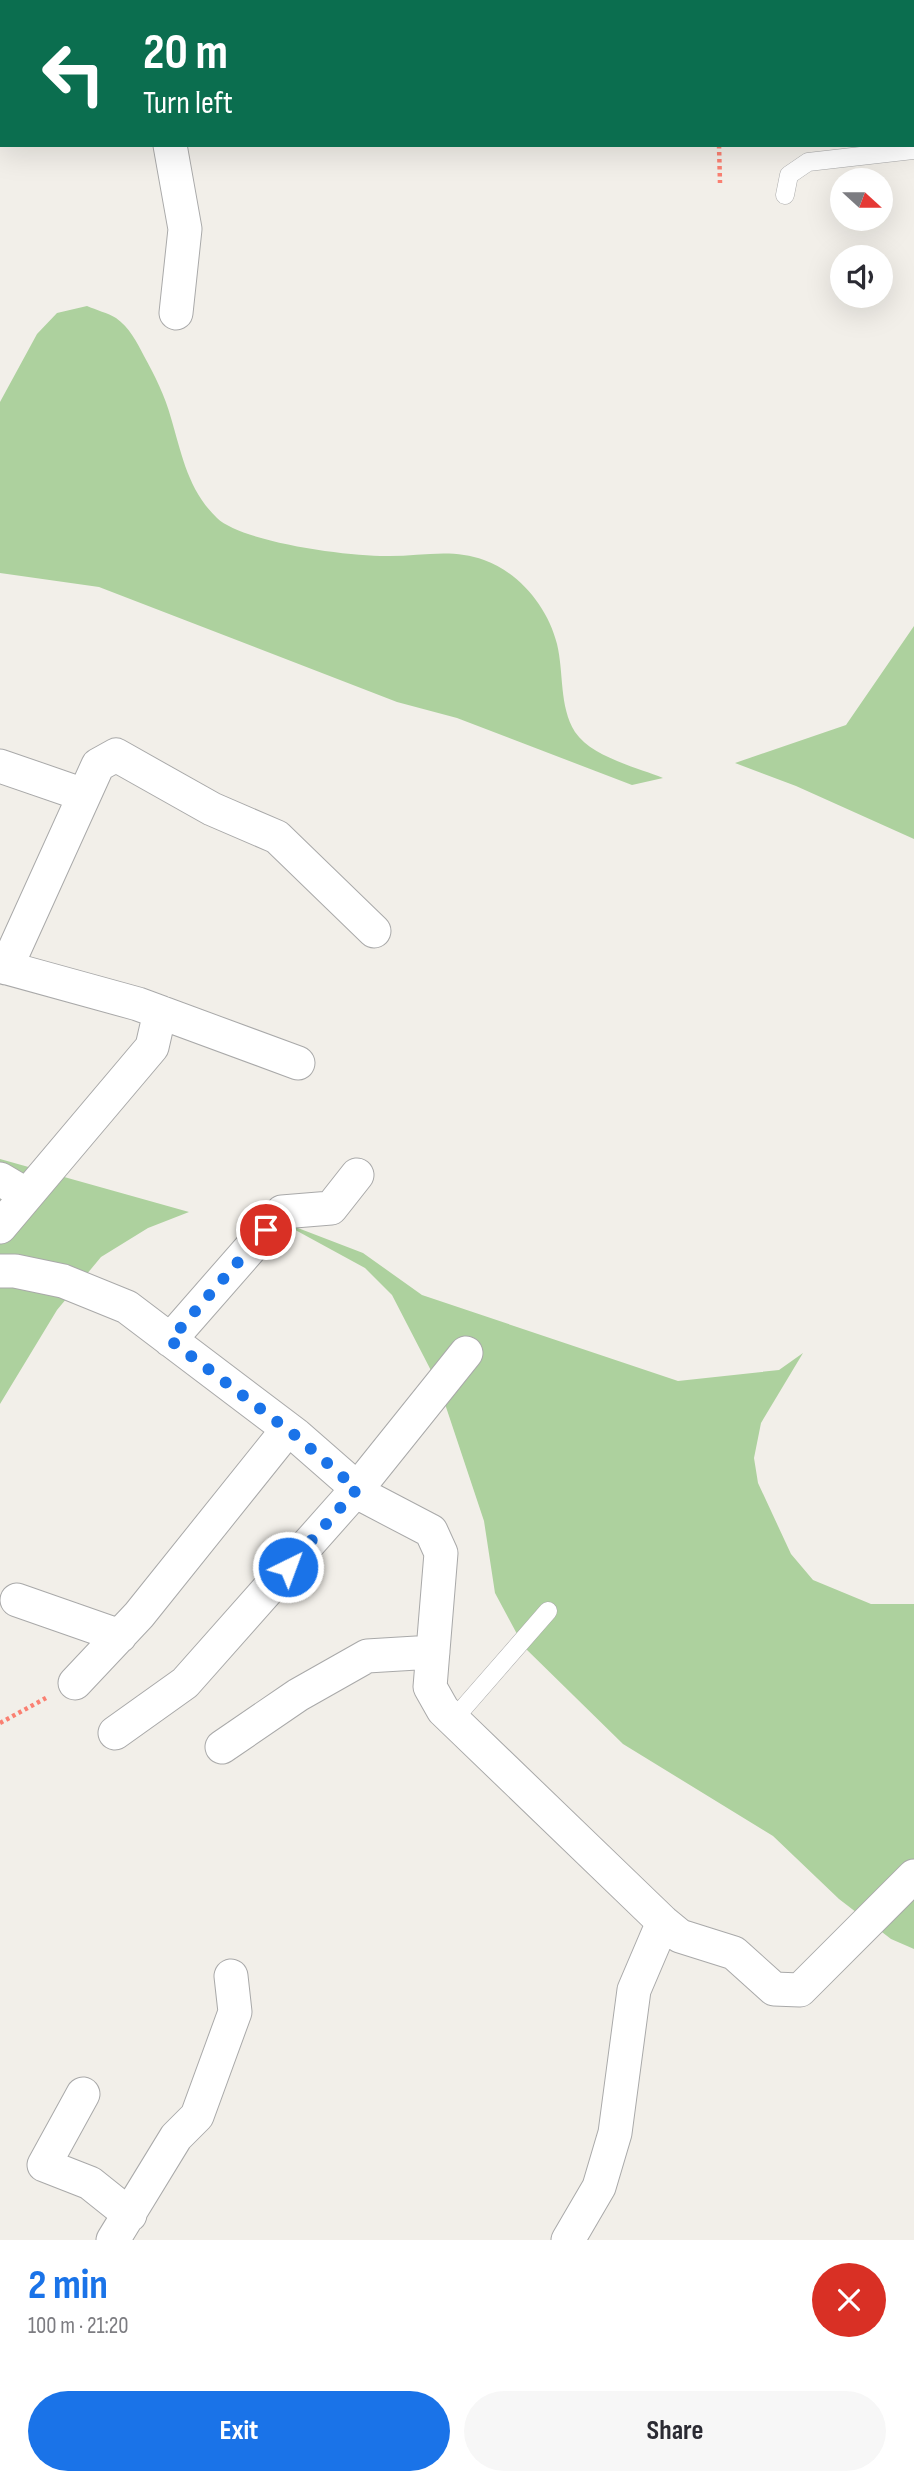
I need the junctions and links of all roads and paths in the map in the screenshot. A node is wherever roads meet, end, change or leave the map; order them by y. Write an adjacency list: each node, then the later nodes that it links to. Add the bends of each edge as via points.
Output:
1 (170, 147): 6 (street, via 184,229)
2 (719, 147): 4 (path)
3 (914, 150): 5 (lane, via 808,162 789,175)
4 (720, 183)
5 (785, 195)
6 (176, 313)
7 (0, 766): 8 (street)
8 (84, 795): 9 (street, via 98,765 116,755 212,809 277,837); 10 (street)
9 (374, 931)
10 (3, 967): 11 (street)
11 (160, 1012): 12 (street); 14 (street, via 152,1047)
12 (298, 1063)
13 (357, 1175): 17 (street, via 331,1208 282,1212)
14 (13, 1187): 15 (street)
15 (0, 1227)
16 (0, 1271): 17 (street, via 63,1281 127,1307)
17 (170, 1340): 19 (street)
18 (466, 1353): 20 (street)
19 (288, 1429): 20 (street); 23 (street)
20 (357, 1489): 24 (street, via 431,1531 442,1553); 28 (street, via 185,1683)
21 (17, 1600): 23 (street)
22 (548, 1611): 26 (lane)
23 (120, 1636): 25 (street)
24 (433, 1653): 26 (street, via 430,1687); 29 (street, via 367,1656 298,1695)
25 (75, 1683): 27 (path)
26 (453, 1720): 31 (street)
27 (0, 1723)
28 (115, 1733)
29 (222, 1747)
30 (914, 1876): 31 (street, via 800,1990 774,1989 734,1954 680,1936)
31 (663, 1922): 35 (street, via 634,1990 615,2133 599,2187)
32 (231, 1976): 34 (street, via 235,2012 197,2116 176,2137)
33 (83, 2094): 34 (street, via 44,2165 90,2183)
34 (121, 2227)
35 (568, 2240)

